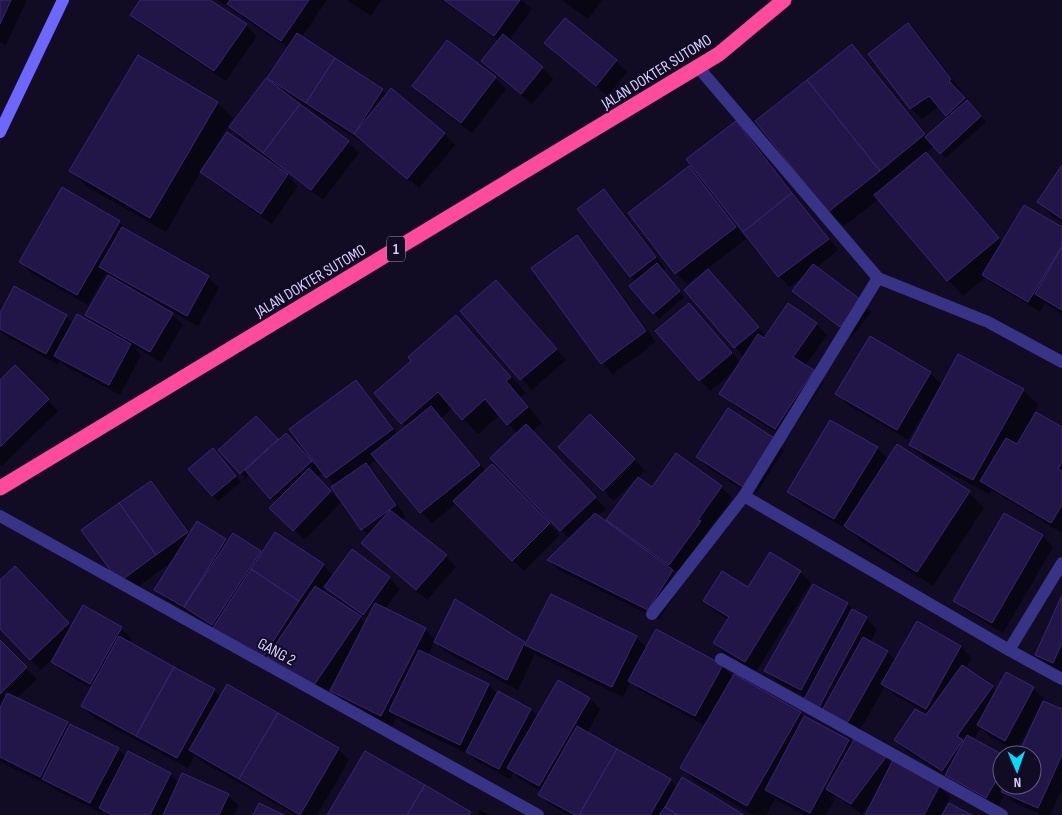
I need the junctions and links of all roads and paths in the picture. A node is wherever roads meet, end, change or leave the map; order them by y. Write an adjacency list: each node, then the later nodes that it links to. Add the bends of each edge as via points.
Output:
1 (64, 0): 4 (main road)
2 (784, 0): 3 (highway, JALAN DOKTER SUTOMO / 1, via 719,54)
3 (698, 67): 5 (street); 7 (highway, JALAN DOKTER SUTOMO / 1)
4 (0, 132)
5 (878, 278): 6 (street, via 988,322); 8 (street)
6 (1062, 362)
7 (0, 488)
8 (744, 496): 11 (street); 12 (street)
9 (0, 516): 15 (street, GANG 2)
10 (1062, 563): 12 (street)
11 (652, 614)
12 (1008, 650): 14 (street)
13 (721, 658): 16 (street)
14 (1062, 678)
15 (538, 815)
16 (1002, 815)

